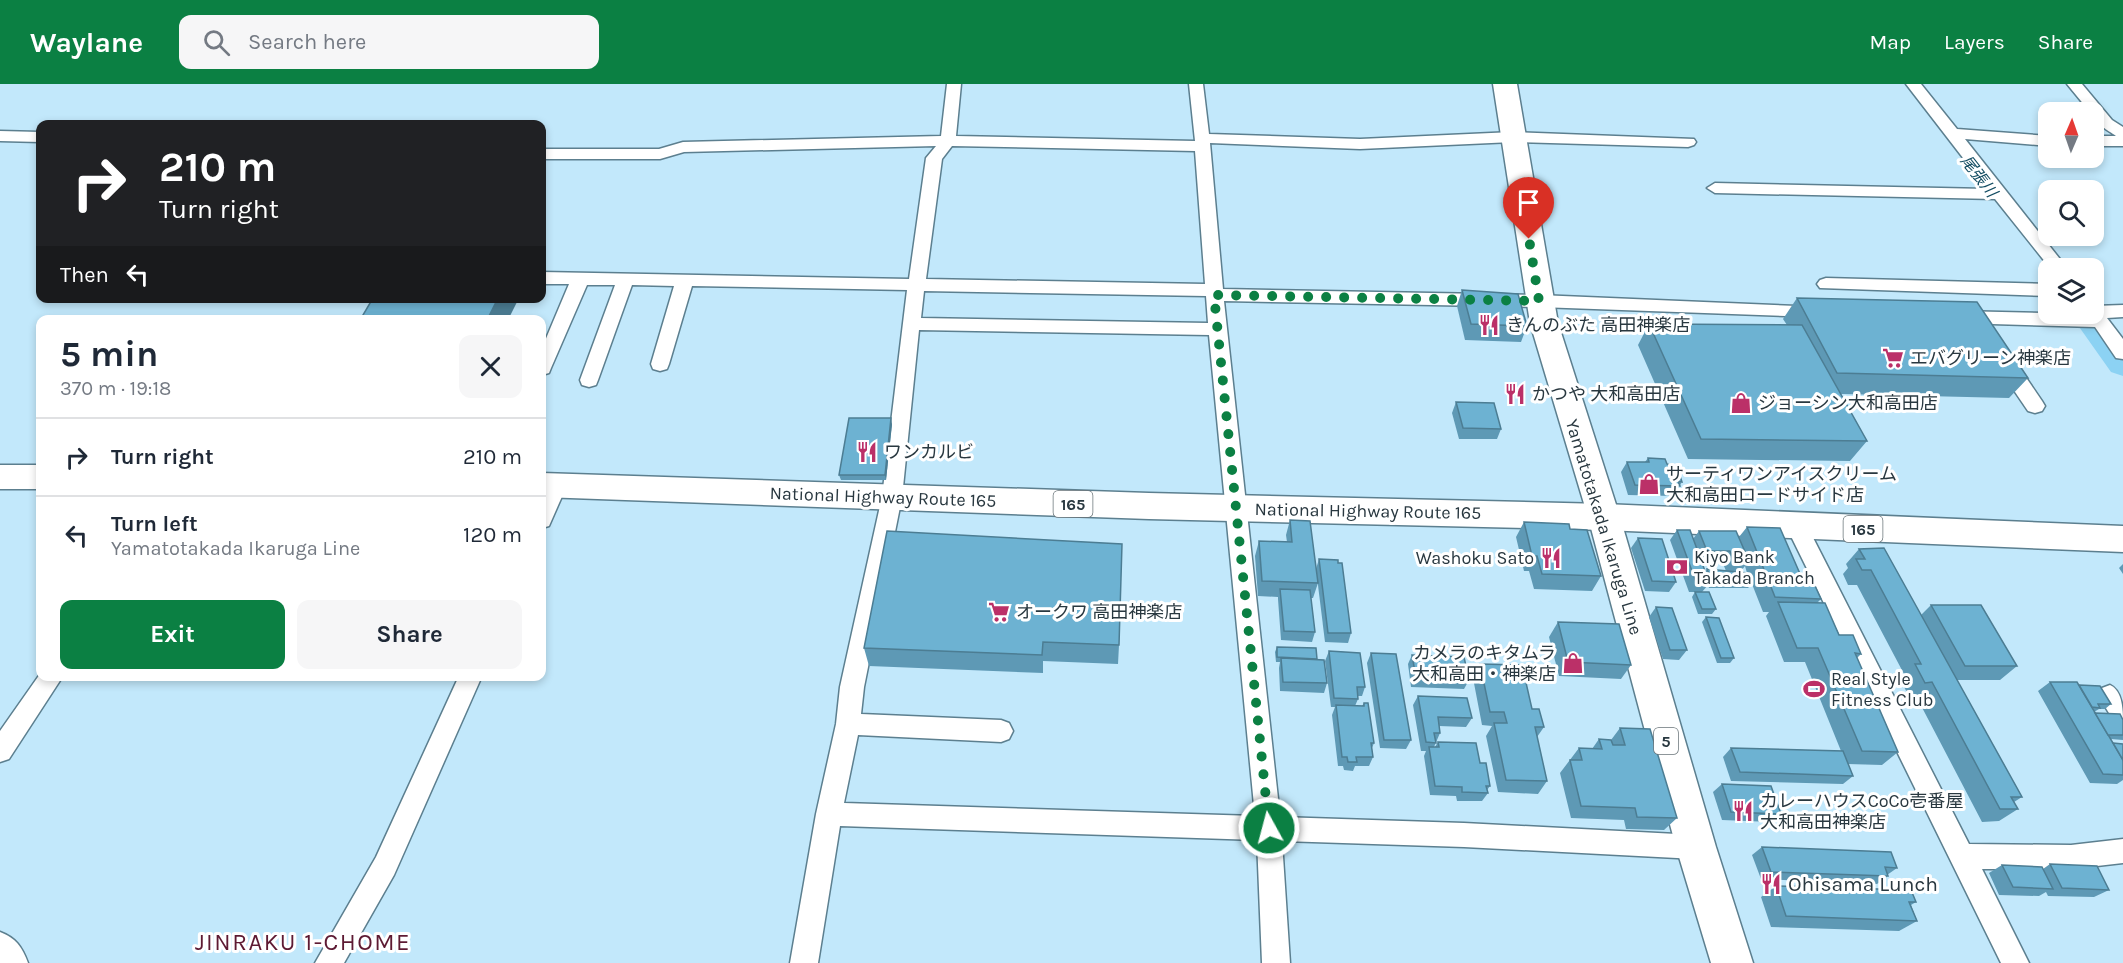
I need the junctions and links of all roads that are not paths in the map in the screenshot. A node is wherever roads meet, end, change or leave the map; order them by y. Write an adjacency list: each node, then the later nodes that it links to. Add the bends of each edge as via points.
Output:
1 (954, 84): 12 (street)
2 (1196, 84): 15 (street)
3 (1505, 84): 10 (main road, Yamatotakada Ikaruga Line / 5)
4 (1913, 84): 6 (street)
5 (2074, 84): 7 (street, via 2108,123)
6 (1951, 133): 11 (street); 19 (street)
7 (2123, 134)
8 (0, 136): 9 (street)
9 (36, 137)
10 (1513, 137): 15 (street, via 1360,144); 16 (street); 29 (main road, Yamatotakada Ikaruga Line / 5)
11 (2038, 140)
12 (948, 141): 15 (street); 17 (street, via 683,147 660,154); 26 (street, via 934,158)
13 (2104, 141): 14 (street)
14 (2123, 141)
15 (1203, 142): 28 (street)
16 (1688, 142)
17 (546, 154)
18 (1715, 188): 19 (street)
19 (1996, 194): 20 (street)
20 (2050, 258)
21 (546, 278): 22 (street)
22 (580, 278): 23 (street); 40 (street, via 575,301)
23 (626, 278): 24 (street); 42 (street)
24 (685, 280): 26 (street); 41 (street)
25 (1826, 284): 27 (street)
26 (916, 285): 28 (street); 36 (street)
27 (2038, 290)
28 (1214, 293): 29 (street); 38 (street)
29 (1539, 301): 31 (street); 50 (main road, Yamatotakada Ikaruga Line / 5)
30 (2123, 311): 32 (street)
31 (1832, 312)
32 (2104, 315)
33 (1938, 316): 34 (street)
34 (1973, 317): 35 (street); 43 (street)
35 (2038, 317)
36 (911, 324): 38 (street); 47 (street)
37 (2100, 324): 39 (street)
38 (1218, 329): 49 (street)
39 (2123, 353)
40 (546, 359)
41 (660, 364)
42 (589, 380)
43 (2035, 406)
44 (0, 477): 45 (main road)
45 (36, 477)
46 (549, 485): 47 (main road, National Highway Route 165 / 165); 48 (street)
47 (892, 497): 49 (main road, National Highway Route 165 / 165); 57 (street, via 852,687)
48 (546, 500)
49 (1237, 508): 50 (main road, National Highway Route 165 / 165); 61 (street)
50 (1604, 517): 51 (main road, National Highway Route 165 / 165); 62 (main road, Yamatotakada Ikaruga Line / 5)
51 (1797, 526): 52 (main road, National Highway Route 165 / 165); 64 (street)
52 (2123, 539)
53 (49, 681): 59 (street)
54 (469, 681): 67 (street, via 385,866)
55 (2110, 695): 56 (street)
56 (2123, 716)
57 (848, 724): 58 (street); 60 (street)
58 (1002, 731)
59 (0, 751)
60 (829, 814): 61 (street); 68 (street)
61 (1269, 828): 62 (street); 69 (street)
62 (1696, 847): 70 (main road, Yamatotakada Ikaruga Line / 5)
63 (2123, 851): 64 (street, via 2071,857)
64 (1963, 856): 71 (street)
65 (0, 951): 66 (main road)
66 (9, 963)
67 (329, 963)
68 (804, 963)
69 (1276, 963)
70 (1732, 963)
71 (2015, 963)

